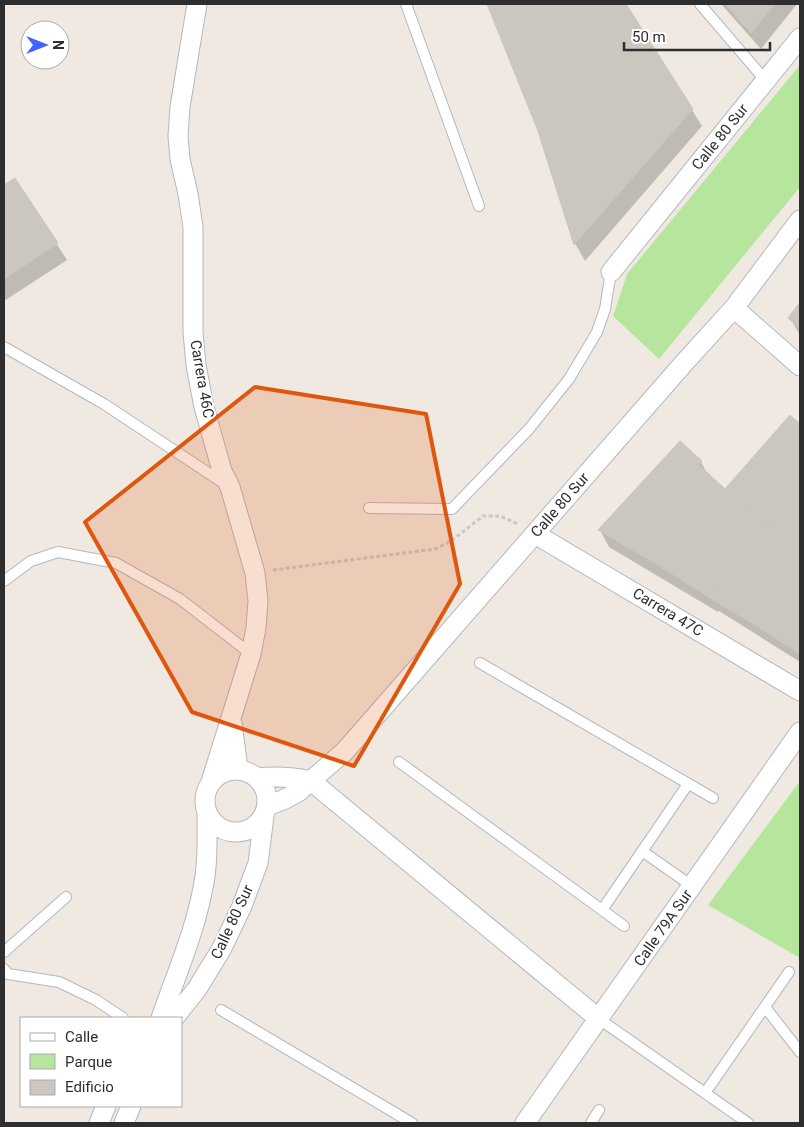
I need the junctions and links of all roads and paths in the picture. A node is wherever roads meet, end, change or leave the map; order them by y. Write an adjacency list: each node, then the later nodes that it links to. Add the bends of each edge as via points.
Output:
1 (406, 4): 6 (lane)
2 (700, 4): 5 (lane)
3 (200, 5): 12 (street, Carrera 46C, via 180,106 178,136 193,227 196,365 204,407 222,471)
4 (800, 38): 5 (street, Calle 80 Sur)
5 (766, 81): 8 (street, Calle 80 Sur)
6 (480, 206)
7 (800, 220): 9 (street, Calle 80 Sur)
8 (611, 272): 13 (lane, Calle 80 Sur, via 597,332 569,379 529,429 452,509)
9 (734, 308): 11 (street); 14 (street, Calle 80 Sur)
10 (4, 347): 12 (lane, via 104,404)
11 (800, 366)
12 (230, 487): 15 (street, Carrera 46C)
13 (369, 508)
14 (535, 534): 15 (path, via 500,516 483,516 435,549); 19 (street, Carrera 47C); 25 (street, Calle 80 Sur, via 345,751)
15 (255, 573): 17 (street, Carrera 46C, via 258,601)
16 (4, 582): 17 (lane, via 31,561 58,552 116,563 180,599)
17 (251, 654): 20 (street, Carrera 46C)
18 (480, 663): 27 (lane)
19 (800, 691)
20 (231, 717): 23 (street); 26 (street, Carrera 46C)
21 (800, 732): 32 (street, Calle 79A Sur)
22 (399, 762): 34 (lane)
23 (238, 770): 24 (street); 26 (street, via 223,772)
24 (257, 778): 25 (street, via 275,776); 29 (street, via 267,796)
25 (311, 780): 29 (street, Calle 80 Sur, via 298,792); 44 (street)
26 (211, 782): 30 (street, via 205,798)
27 (688, 784): 28 (lane); 31 (lane)
28 (713, 798)
29 (265, 811): 30 (street, via 258,824 240,832 220,829); 43 (street, Calle 80 Sur, via 258,863 242,906 222,948 197,989)
30 (207, 814): 42 (street, Calle 80 Sur, via 205,874 197,911)
31 (642, 850): 32 (lane); 34 (lane)
32 (692, 886): 44 (street, Calle 79A Sur)
33 (66, 897): 36 (lane)
34 (602, 910): 35 (lane)
35 (624, 926)
36 (4, 952)
37 (4, 969): 41 (lane, via 8,974 59,982)
38 (789, 972): 39 (lane)
39 (765, 1006): 45 (lane); 46 (lane)
40 (220, 1010): 52 (lane)
41 (122, 1017)
42 (161, 1017)
43 (175, 1017)
44 (599, 1018): 46 (lane); 53 (street, Calle 79A Sur)
45 (800, 1052)
46 (705, 1093): 55 (lane)
47 (106, 1107): 50 (street)
48 (131, 1107): 51 (street)
49 (599, 1110): 54 (lane)
50 (98, 1123)
51 (124, 1123)
52 (412, 1123)
53 (525, 1123)
54 (591, 1123)
55 (748, 1123)

